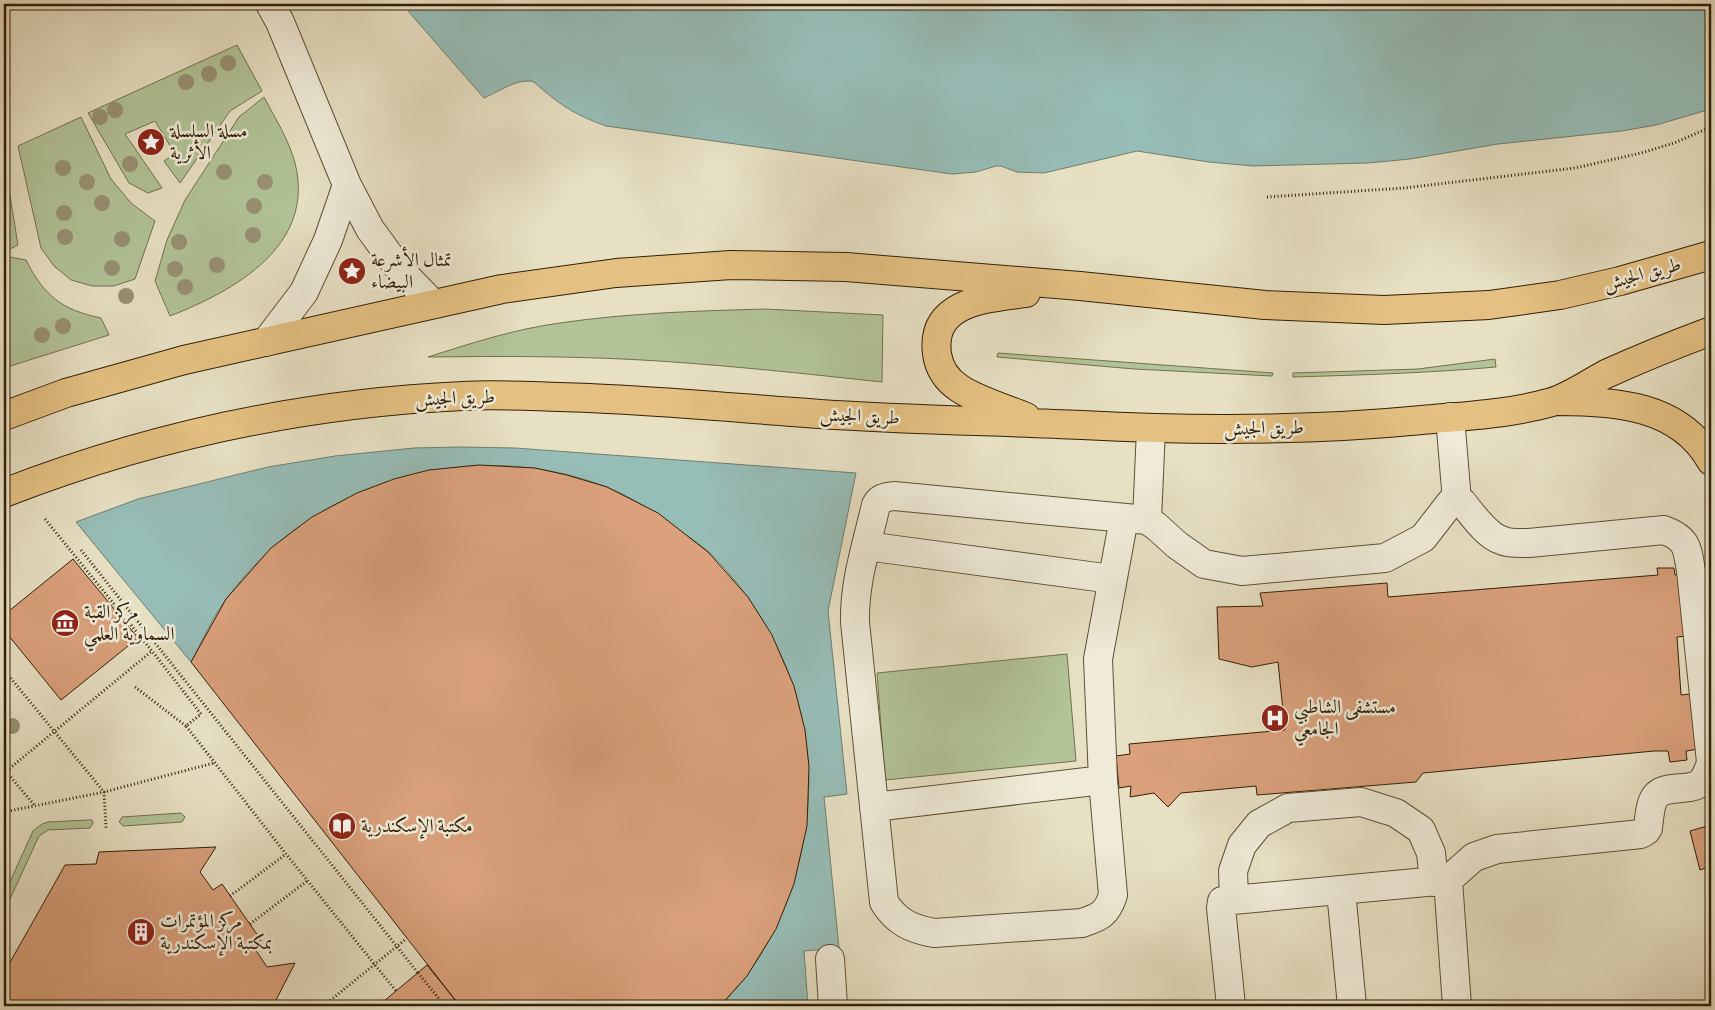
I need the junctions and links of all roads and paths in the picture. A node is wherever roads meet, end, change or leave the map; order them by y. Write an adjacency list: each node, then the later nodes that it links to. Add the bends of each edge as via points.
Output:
1 (270, 4): 3 (lane)
2 (1711, 127): 4 (path, via 1641,153 1575,168 1404,188)
3 (347, 185): 7 (lane, via 370,229 400,270); 9 (lane, via 328,240 304,292)
4 (1267, 198)
5 (1711, 255): 6 (highway, طريق الجيش, via 1560,295 1489,305 1384,310 1265,305)
6 (1080, 286): 7 (highway, طريق الجيش, via 846,267 731,265 616,273); 13 (highway, via 984,298 960,306 950,314 938,335 938,360 942,371 955,385)
7 (433, 304): 9 (highway, طريق الجيش)
8 (1711, 331): 10 (highway, طريق الجيش, via 1605,375)
9 (266, 342): 11 (highway, طريق الجيش, via 124,376)
10 (1556, 401): 12 (highway, طريق الجيش, via 1509,411); 15 (highway, via 1611,404 1666,417 1696,439)
11 (4, 416)
12 (1450, 417): 14 (highway, طريق الجيش, via 1301,428); 17 (lane)
13 (1044, 423): 14 (highway, طريق الجيش); 16 (highway, طريق الجيش, via 824,414 591,398 468,396 407,399 285,414 182,436 106,456)
14 (1151, 428): 19 (lane)
15 (1711, 461)
16 (4, 493)
17 (1457, 500): 19 (lane, via 1451,502 1423,538 1385,558 1242,571 1204,564 1156,526); 28 (lane, via 1484,528 1501,540 1529,543 1664,530 1684,540 1691,571)
18 (45, 519): 23 (path)
19 (1136, 519): 20 (lane, via 894,496 878,501); 22 (lane)
20 (866, 546): 22 (lane); 34 (lane, via 855,606)
21 (81, 550): 49 (path, bridge)
22 (1112, 579): 31 (lane, via 1098,659)
23 (152, 650): 26 (path, via 201,714); 27 (path)
24 (4, 670): 27 (path)
25 (135, 687): 26 (path)
26 (186, 726): 29 (path)
27 (53, 732): 30 (path); 32 (path)
28 (1711, 762): 39 (lane, via 1698,785 1661,792 1656,796 1648,828 1641,834 1491,851 1474,857)
29 (214, 763): 32 (path); 37 (path)
30 (4, 771): 33 (path)
31 (1103, 780): 34 (lane); 34 (lane, via 1112,895 1110,906 1100,916 1082,923 934,933 904,923 892,915 884,902)
32 (104, 792): 33 (path); 36 (path)
33 (35, 806): 35 (path)
34 (874, 807)
35 (4, 812)
36 (106, 828)
37 (286, 854): 38 (path); 41 (path)
38 (307, 881): 43 (path); 46 (path)
39 (1441, 881): 40 (lane); 42 (lane, via 1421,830 1396,813 1361,802 1288,808 1259,824 1242,845 1233,871); 53 (lane)
40 (1341, 891): 42 (lane); 52 (lane)
41 (230, 896)
42 (1234, 899): 51 (lane, via 1222,901 1221,905)
43 (250, 924)
44 (406, 939): 46 (path)
45 (830, 959): 50 (lane)
46 (374, 964): 47 (path); 48 (path)
47 (396, 991)
48 (326, 1006)
49 (445, 1006)
50 (833, 1006)
51 (1231, 1006)
52 (1352, 1006)
53 (1457, 1006)

